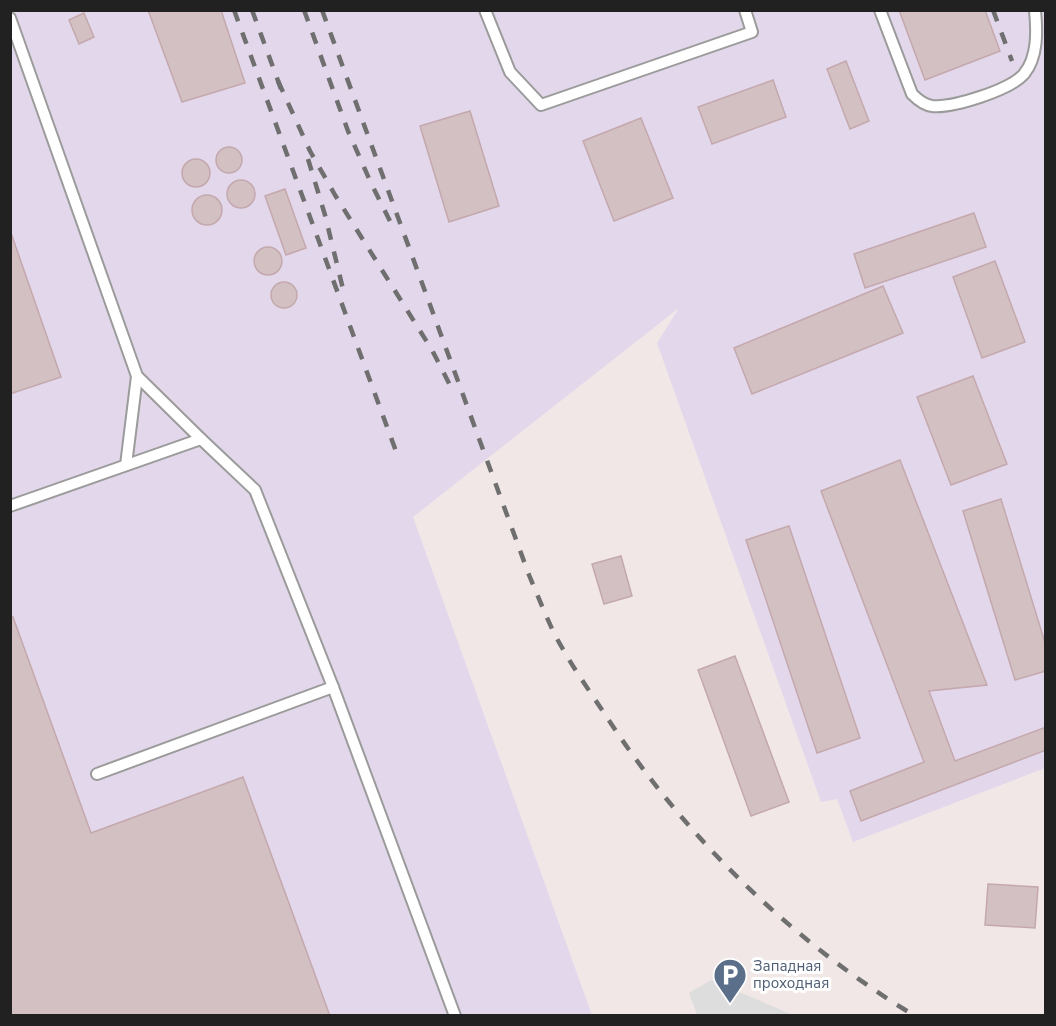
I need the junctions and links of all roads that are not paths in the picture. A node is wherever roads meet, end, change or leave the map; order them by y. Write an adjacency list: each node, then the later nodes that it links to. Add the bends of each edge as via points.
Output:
1 (485, 10): 2 (lane, via 510,72 541,105 752,32)
2 (745, 10)
3 (880, 10): 4 (lane, via 912,94 929,106 953,105 993,92 1024,75 1035,47)
4 (1035, 10)
5 (10, 18): 6 (lane)
6 (137, 376): 7 (lane); 8 (lane)
7 (201, 439): 8 (lane); 10 (lane, via 255,490)
8 (126, 465): 9 (lane)
9 (10, 506)
10 (333, 687): 11 (lane); 12 (lane)
11 (97, 774)
12 (455, 1016)

